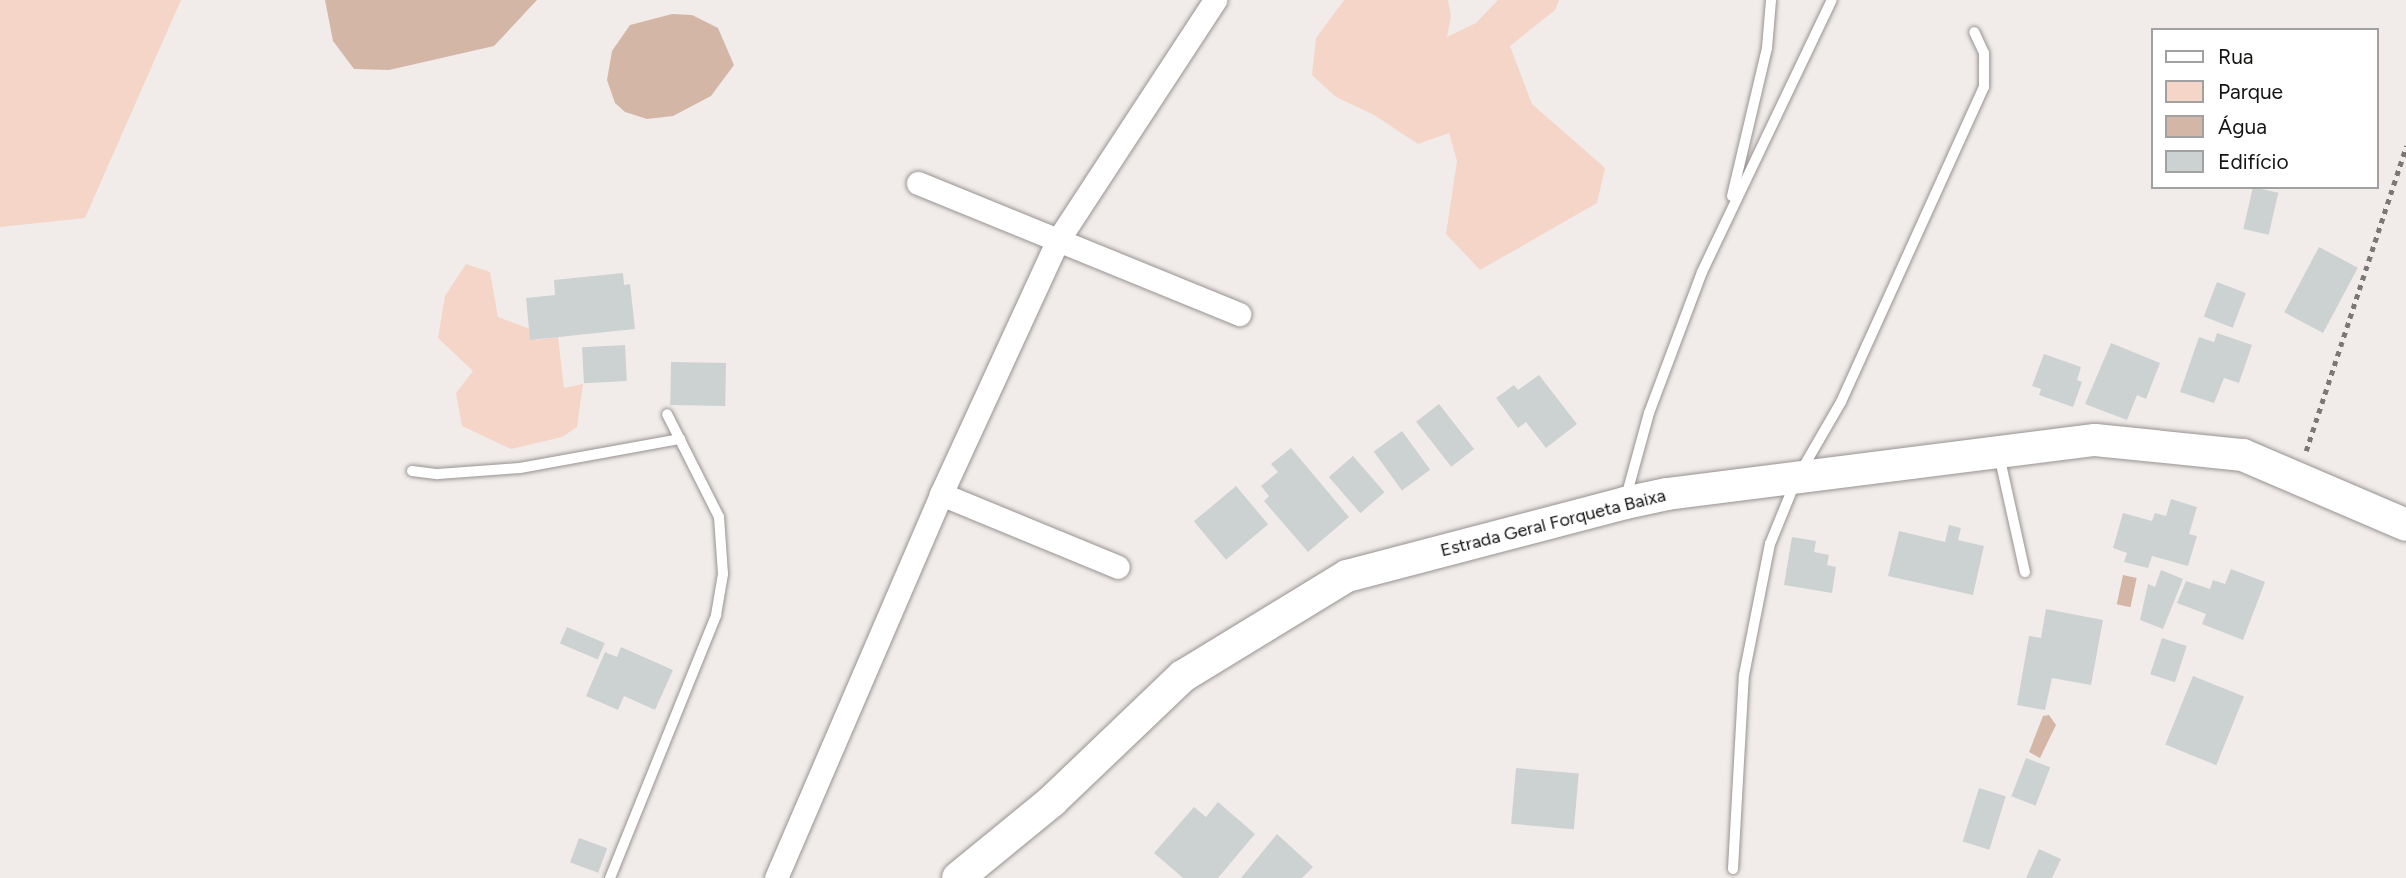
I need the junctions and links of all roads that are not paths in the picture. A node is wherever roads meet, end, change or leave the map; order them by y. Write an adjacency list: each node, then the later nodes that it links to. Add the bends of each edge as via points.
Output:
1 (1215, 0): 7 (street)
2 (1771, 0): 6 (lane, via 1767,48)
3 (1832, 0): 6 (lane)
4 (1974, 32): 13 (lane, via 1984,53 1983,87 1841,402)
5 (918, 183): 7 (street)
6 (1728, 214): 15 (lane, via 1649,413)
7 (1058, 240): 8 (street); 14 (street)
8 (1240, 314)
9 (667, 414): 10 (lane)
10 (680, 439): 12 (lane, via 520,468 438,474); 20 (lane, via 719,517 716,615)
11 (1998, 452): 13 (street, Estrada Geral Forqueta Baixa); 16 (street, Estrada Geral Forqueta Baixa, via 2095,440 2243,455); 18 (lane)
12 (412, 471)
13 (1797, 478): 15 (street, Estrada Geral Forqueta Baixa); 19 (lane, via 1770,544 1744,675)
14 (941, 494): 17 (street); 21 (street)
15 (1625, 503): 22 (street, Estrada Geral Forqueta Baixa, via 1347,576 1183,676 1052,801)
16 (2406, 525)
17 (1118, 567)
18 (2025, 572)
19 (1732, 869)
20 (610, 878)
21 (776, 878)
22 (958, 878)

